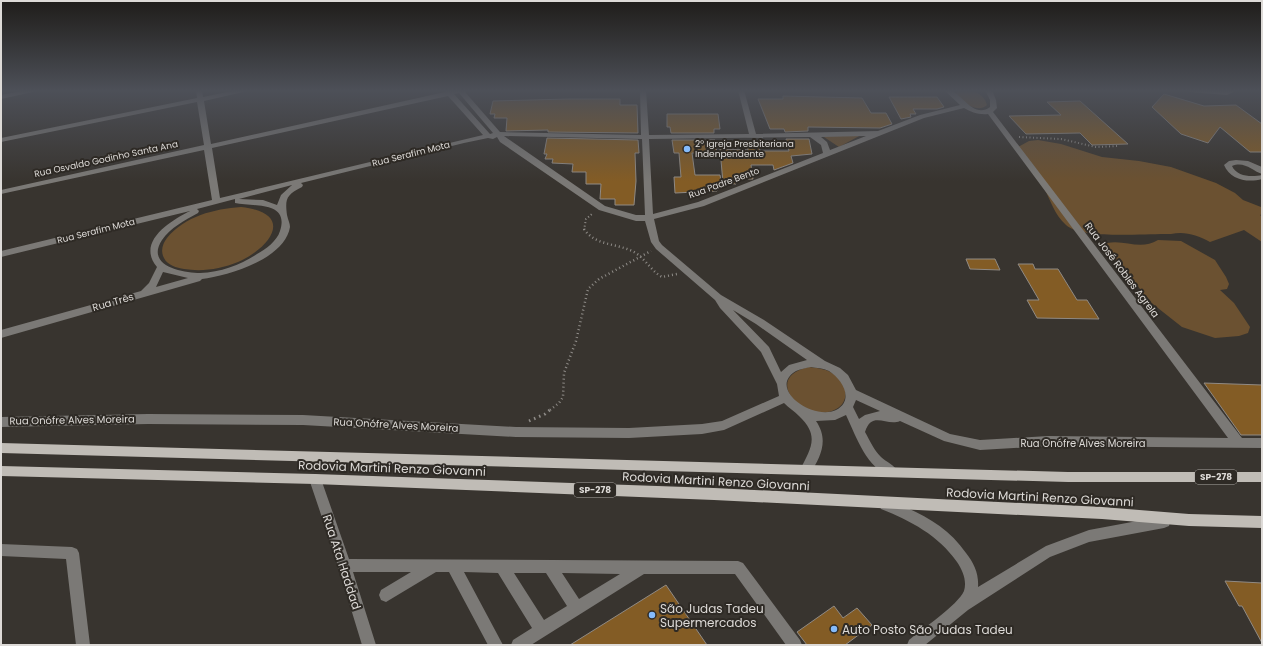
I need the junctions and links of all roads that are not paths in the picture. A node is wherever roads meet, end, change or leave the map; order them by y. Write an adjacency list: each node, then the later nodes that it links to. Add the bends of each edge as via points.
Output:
1 (100, 120): 16 (street)
2 (204, 120): 17 (street)
3 (325, 120): 17 (street, Rua Osvaldo Godinho Santa Ana)
4 (474, 120): 12 (street)
5 (486, 120): 14 (street, Rua Padre Bento)
6 (645, 120): 15 (street)
7 (749, 120): 13 (street)
8 (911, 120): 10 (street, Rua Padre Bento)
9 (996, 120): 39 (street, Rua José Robles Agrela)
10 (878, 133): 11 (street, Rua Serafim Mota); 18 (street, Rua Padre Bento)
11 (811, 135): 13 (street, Rua Serafim Mota); 18 (street, via 824,143)
12 (488, 136): 14 (street, Rua Serafim Mota); 19 (street, Rua Serafim Mota)
13 (753, 136): 15 (street, Rua Serafim Mota)
14 (501, 137): 15 (street, Rua Serafim Mota); 23 (street, Rua Padre Bento, via 602,208 636,218)
15 (646, 137): 23 (street)
16 (1, 140)
17 (208, 147): 20 (street, Rua Osvaldo Godinho Santa Ana); 21 (street)
18 (827, 152): 23 (street, Rua Padre Bento, via 701,204)
19 (321, 176): 21 (street, Rua Serafim Mota); 22 (street, via 286,193 281,203)
20 (1, 192)
21 (215, 202): 22 (street, via 267,203 278,208); 24 (street, Rua Serafim Mota); 25 (street, via 183,217 159,237 154,248 155,258)
22 (284, 216): 26 (street, via 286,225 283,235 275,246 256,259)
23 (649, 218): 28 (street, via 659,247)
24 (1, 254)
25 (162, 267): 26 (street, via 173,273 188,276); 27 (street, via 153,285)
26 (226, 271): 27 (street, Rua Três)
27 (145, 293): 29 (street, Rua Três)
28 (718, 297): 30 (street, via 760,322); 31 (street, via 723,306 765,350)
29 (1, 334)
30 (822, 365): 31 (street, via 800,364 787,371); 32 (street, via 839,373 850,386)
31 (781, 382): 33 (street)
32 (852, 393): 34 (street); 36 (street)
33 (785, 398): 35 (street); 37 (street, Rua Onófre Alves Moreira, via 724,425 702,429 629,433 516,432 303,420 148,418)
34 (848, 408): 35 (street, via 833,416 818,417); 38 (street)
35 (803, 413): 43 (street, via 818,433 816,452)
36 (908, 420): 38 (street, via 888,416 869,417 862,423); 39 (street, Rua Onófre Alves Moreira, via 948,438 980,445 1048,441)
37 (1, 422)
38 (860, 431): 44 (street, via 863,441 874,457)
39 (1238, 442): 40 (street, Rua Onófre Alves Moreira)
40 (1262, 443)
41 (1, 448): 43 (main road, Rodovia Martini Renzo Giovanni / SP-278)
42 (1, 470): 46 (main road, Rodovia Martini Renzo Giovanni / SP-278)
43 (806, 470): 44 (main road, Rodovia Martini Renzo Giovanni / SP-278)
44 (892, 472): 45 (main road, Rodovia Martini Renzo Giovanni / SP-278, via 1068,477)
45 (1262, 478)
46 (315, 479): 47 (main road, Rodovia Martini Renzo Giovanni / SP-278); 51 (street, Rua Ata Haddad)
47 (881, 503): 48 (main road, Rodovia Martini Renzo Giovanni / SP-278, via 1102,513); 58 (street, via 910,514 940,531 959,552 971,572 971,590)
48 (1189, 520): 49 (main road, Rodovia Martini Renzo Giovanni / SP-278); 58 (street, via 1155,522 1089,536 1046,552)
49 (1262, 522)
50 (1, 550): 62 (street, via 72,553)
51 (344, 565): 52 (street); 61 (street, Rua Ata Haddad)
52 (434, 566): 53 (street); 57 (street)
53 (453, 566): 54 (street); 63 (street)
54 (502, 566): 55 (street); 60 (street)
55 (550, 567): 56 (street); 59 (street)
56 (642, 568): 59 (street); 65 (street, via 738,568)
57 (386, 595)
58 (964, 605): 66 (street)
59 (577, 608): 60 (street)
60 (542, 630): 64 (street)
61 (368, 644)
62 (83, 645)
63 (496, 645)
64 (518, 645)
65 (795, 645)
66 (914, 645)

